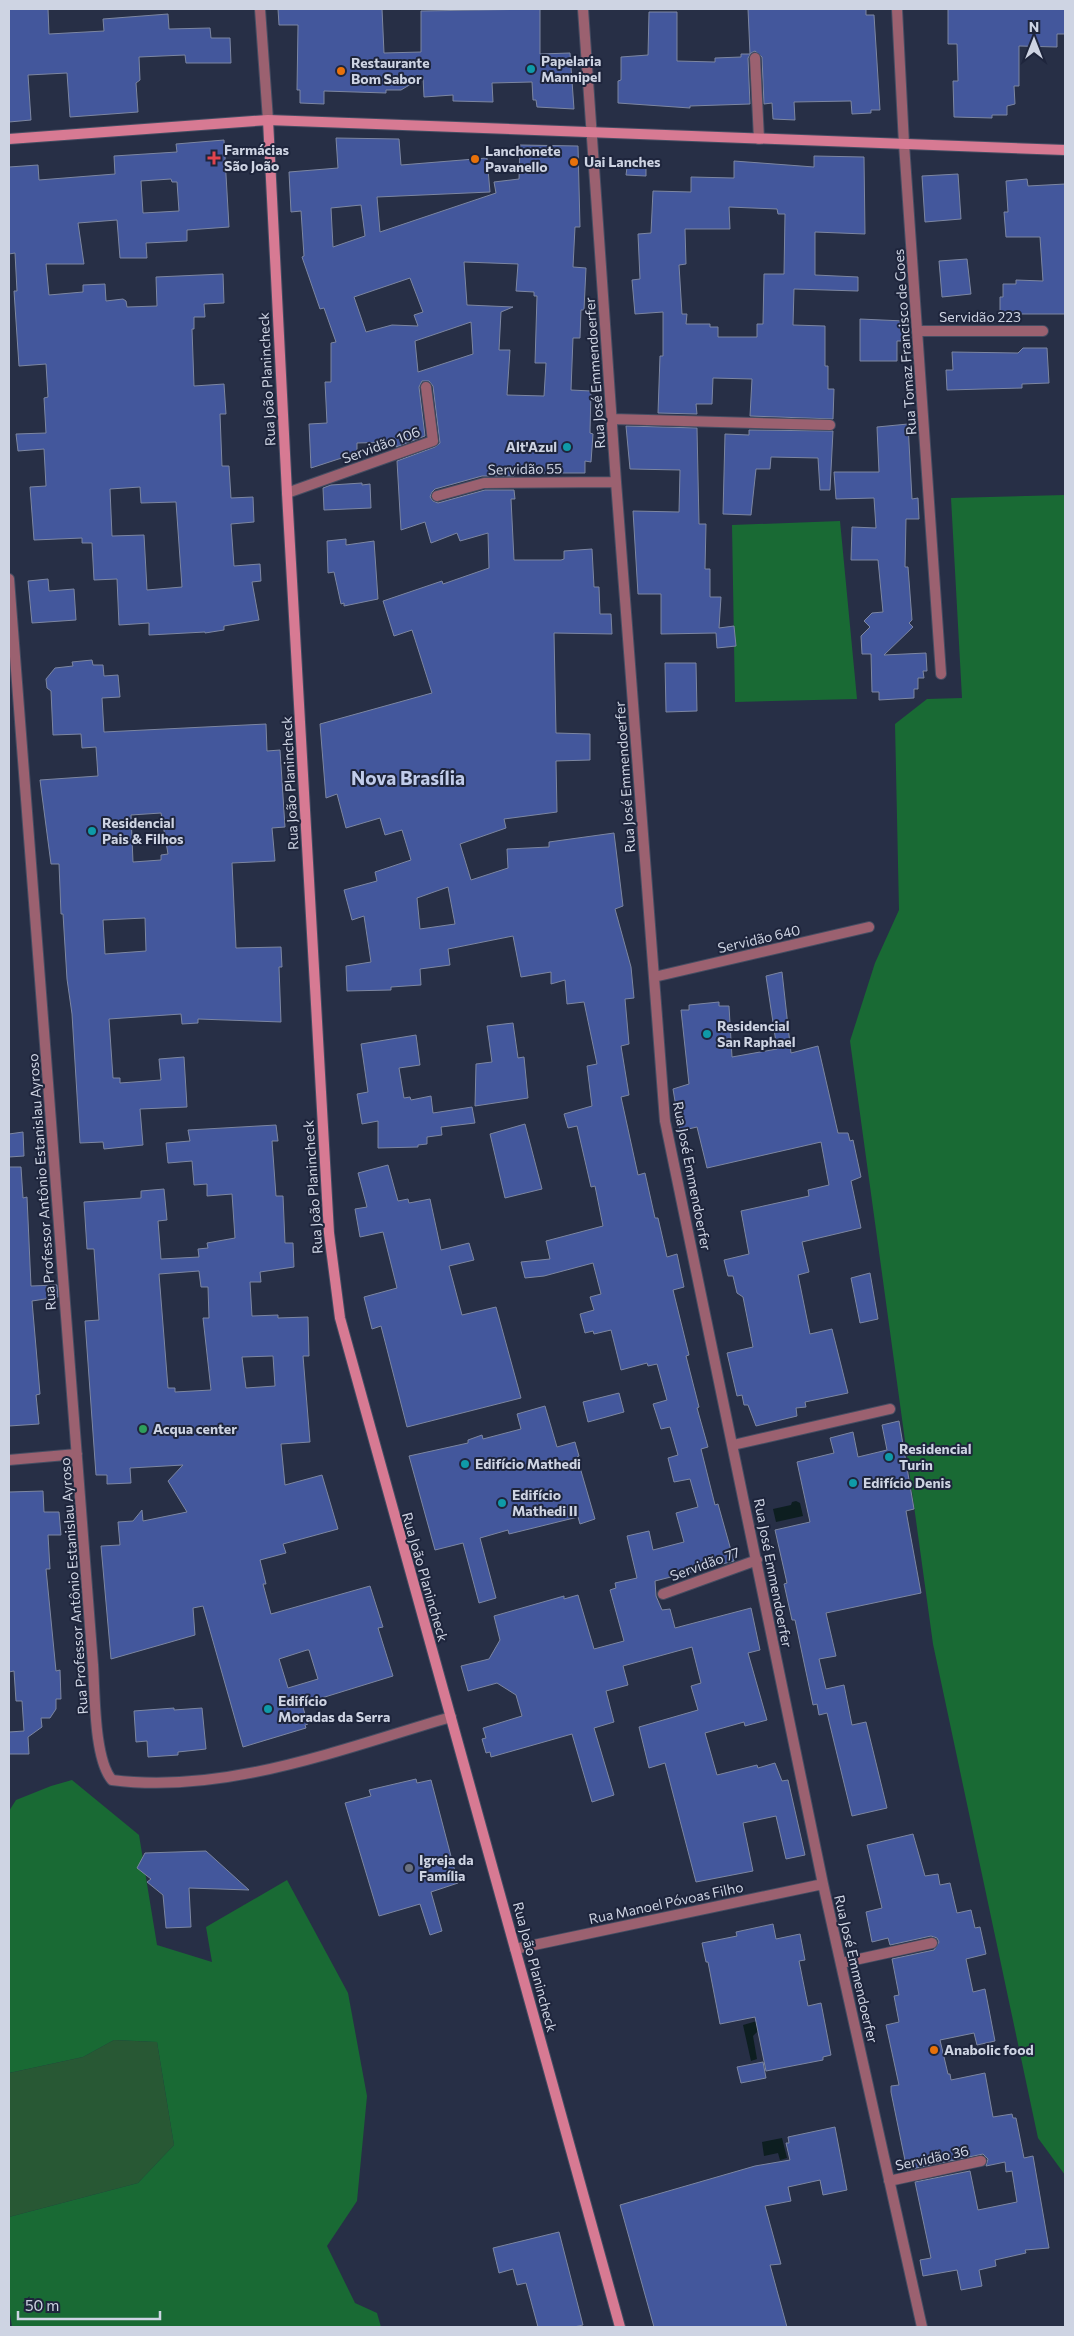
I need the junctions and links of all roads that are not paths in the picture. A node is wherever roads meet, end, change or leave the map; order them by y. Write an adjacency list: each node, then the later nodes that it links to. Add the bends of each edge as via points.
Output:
1 (260, 9): 5 (street, Rua João Planincheck)
2 (582, 9): 6 (street, Rua José Emmendoerfer)
3 (897, 9): 9 (street, Rua Tomaz Francisco de Goes)
4 (755, 58): 8 (street)
5 (268, 120): 6 (main road); 7 (main road); 17 (main road, Rua João Planincheck)
6 (592, 133): 8 (main road); 14 (street, Rua José Emmendoerfer)
7 (9, 139)
8 (759, 139): 9 (main road)
9 (904, 144): 10 (main road); 11 (street, Rua Tomaz Francisco de Goes)
10 (1065, 150)
11 (918, 331): 12 (street, Servidão 223); 20 (street, Rua Tomaz Francisco de Goes)
12 (1042, 331)
13 (426, 387): 17 (street, Servidão 106, via 434,441)
14 (612, 419): 15 (street); 16 (street, Rua José Emmendoerfer)
15 (830, 425)
16 (616, 482): 18 (street, Servidão 55, via 484,483); 22 (street, Rua José Emmendoerfer)
17 (287, 493): 29 (main road, Rua João Planincheck, via 333,1274 342,1327)
18 (437, 496)
19 (9, 579): 25 (street, Rua Professor Antônio Estanislau Ayroso)
20 (941, 674)
21 (869, 927): 22 (street, Servidão 640)
22 (654, 977): 24 (street, Rua José Emmendoerfer, via 665,1121)
23 (890, 1409): 24 (street)
24 (733, 1445): 27 (street, Rua José Emmendoerfer)
25 (77, 1454): 26 (street); 29 (street, Rua Professor Antônio Estanislau Ayroso, via 100,1751 106,1773 112,1780 144,1784 262,1772)
26 (9, 1460)
27 (757, 1560): 28 (street, Servidão 77); 30 (street, Rua José Emmendoerfer)
28 (663, 1594)
29 (451, 1717): 32 (main road, Rua João Planincheck)
30 (823, 1884): 32 (street, Rua Manoel Póvoas Filho); 33 (street, Rua José Emmendoerfer)
31 (932, 1943): 33 (street)
32 (515, 1949): 36 (main road, Rua João Planincheck)
33 (841, 1962): 35 (street, Rua José Emmendoerfer)
34 (981, 2161): 35 (street, Servidão 36)
35 (889, 2181): 37 (street, Rua José Emmendoerfer)
36 (620, 2327)
37 (922, 2327)

